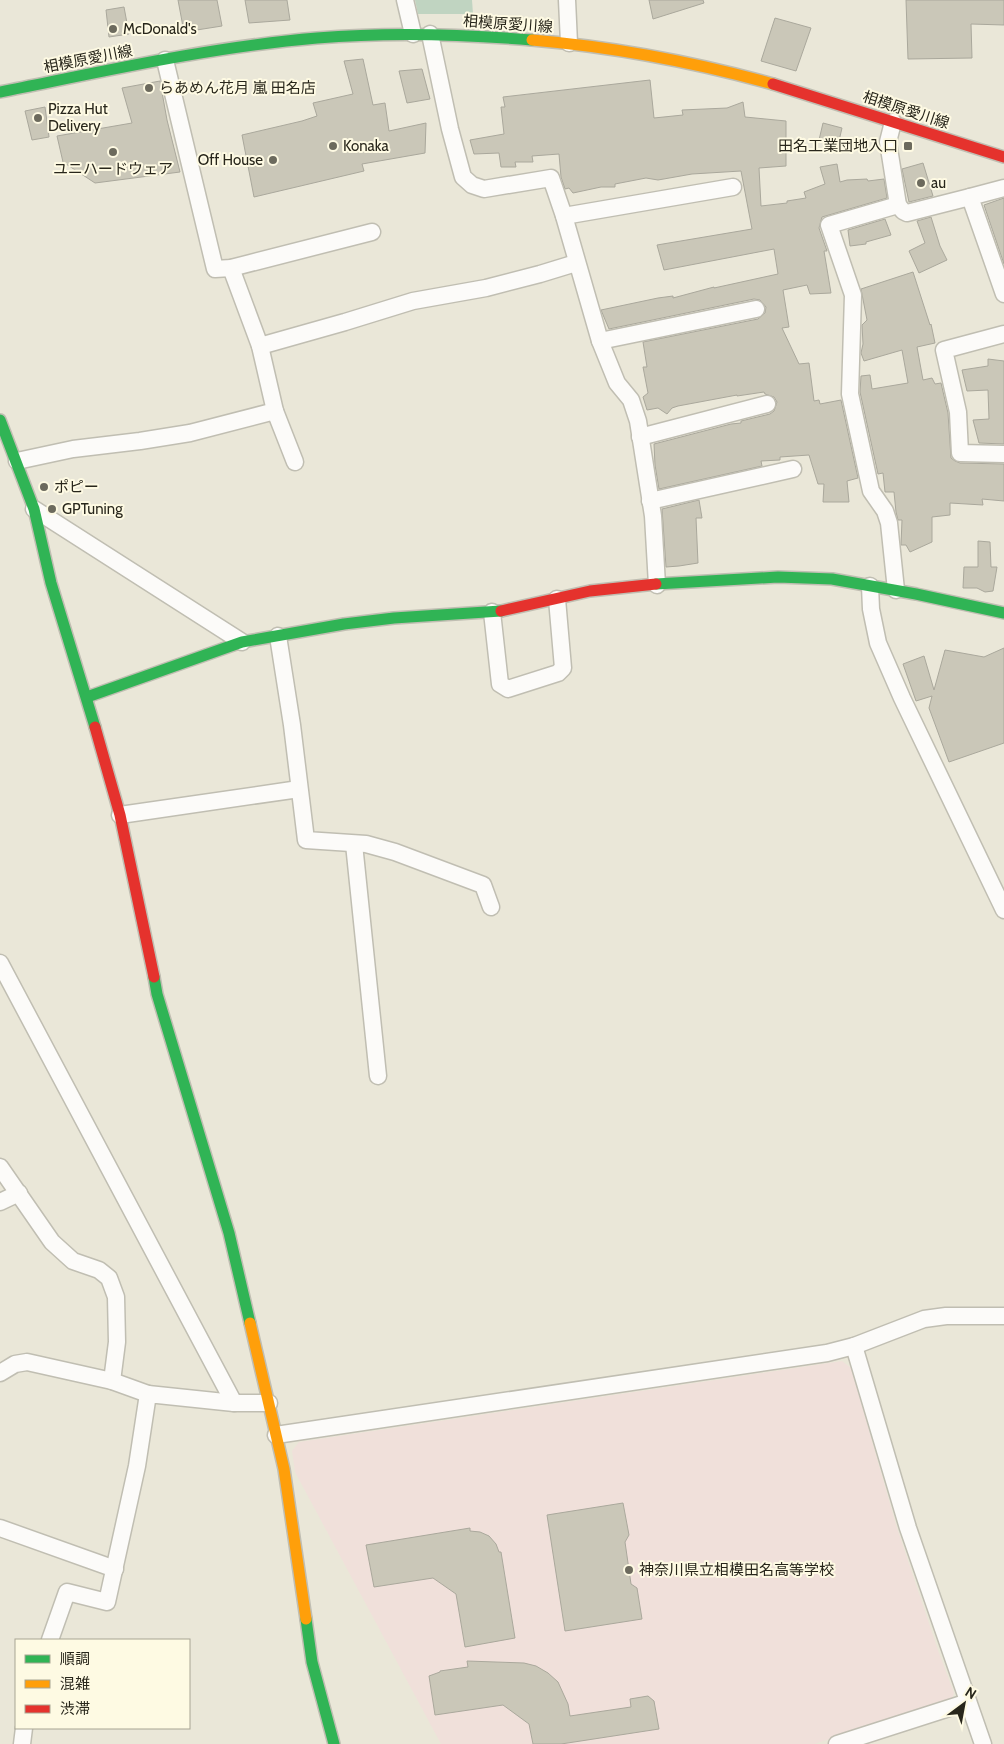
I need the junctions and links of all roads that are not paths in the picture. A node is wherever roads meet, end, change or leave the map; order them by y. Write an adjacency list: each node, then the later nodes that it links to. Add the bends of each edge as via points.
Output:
1 (405, 0): 3 (street)
2 (567, 0): 5 (street)
3 (414, 34): 4 (street, 相模原愛川線); 6 (street, 相模原愛川線, via 311,39)
4 (430, 34): 5 (street, 相模原愛川線); 14 (street, via 463,177 484,189 551,178)
5 (569, 43): 8 (street, 相模原愛川線, via 665,57 746,76)
6 (165, 60): 7 (street, 相模原愛川線); 17 (street, via 215,269)
7 (0, 92)
8 (893, 122): 9 (street, 相模原愛川線); 13 (street, via 888,142)
9 (1004, 157)
10 (733, 187): 14 (street)
11 (1004, 188): 12 (street)
12 (970, 198): 13 (street, via 907,213); 18 (street)
13 (898, 205): 35 (street, via 829,225 853,295 850,394 871,491 889,523)
14 (564, 216): 16 (street)
15 (372, 232): 17 (street)
16 (576, 263): 21 (street); 22 (street, via 486,288 413,302)
17 (231, 268): 22 (street)
18 (1004, 294)
19 (756, 309): 21 (street)
20 (1004, 334): 27 (street, via 944,350 958,412 960,453)
21 (600, 341): 26 (street, via 617,383 631,400)
22 (260, 346): 24 (street)
23 (767, 404): 26 (street)
24 (275, 411): 28 (street, via 190,433 73,449); 29 (street)
25 (0, 420): 28 (street)
26 (640, 437): 31 (street)
27 (1004, 454)
28 (18, 461): 32 (street)
29 (295, 462)
30 (793, 469): 31 (street)
31 (650, 501): 33 (street)
32 (34, 509): 40 (street); 41 (street, via 51,583)
33 (657, 585): 34 (street, via 778,577 832,579); 36 (street, via 590,591)
34 (870, 586): 35 (street); 46 (street, via 878,643)
35 (896, 590): 38 (street)
36 (557, 599): 37 (street); 37 (street, via 563,668 558,673 508,689 500,684)
37 (492, 612): 39 (street, via 394,618)
38 (1004, 612)
39 (278, 636): 40 (street); 42 (street)
40 (242, 642): 41 (street)
41 (87, 696): 43 (street)
42 (300, 788): 43 (street); 44 (street, via 306,840)
43 (120, 815): 58 (street, via 158,994 229,1233)
44 (354, 844): 45 (street, via 395,852 484,885); 48 (street)
45 (491, 906)
46 (1004, 910)
47 (0, 963): 57 (street)
48 (378, 1076)
49 (0, 1167): 50 (street)
50 (18, 1193): 51 (street); 55 (street, via 52,1242 72,1261 99,1270 109,1278 116,1297 117,1342)
51 (0, 1202)
52 (1004, 1316): 53 (street, via 924,1319)
53 (854, 1346): 59 (street, via 827,1353); 63 (street, via 908,1528)
54 (0, 1373): 55 (street, via 15,1364 27,1362)
55 (112, 1381): 56 (street)
56 (148, 1394): 57 (street); 61 (street, via 137,1466)
57 (234, 1403): 58 (street)
58 (269, 1404): 59 (street)
59 (276, 1435): 66 (street, via 284,1469 312,1662)
60 (0, 1528): 61 (street)
61 (114, 1569): 62 (street, via 107,1602 68,1592)
62 (50, 1639)
63 (968, 1702): 67 (street); 68 (street)
64 (24, 1729): 65 (street)
65 (22, 1744)
66 (334, 1744)
67 (837, 1744)
68 (983, 1744)

